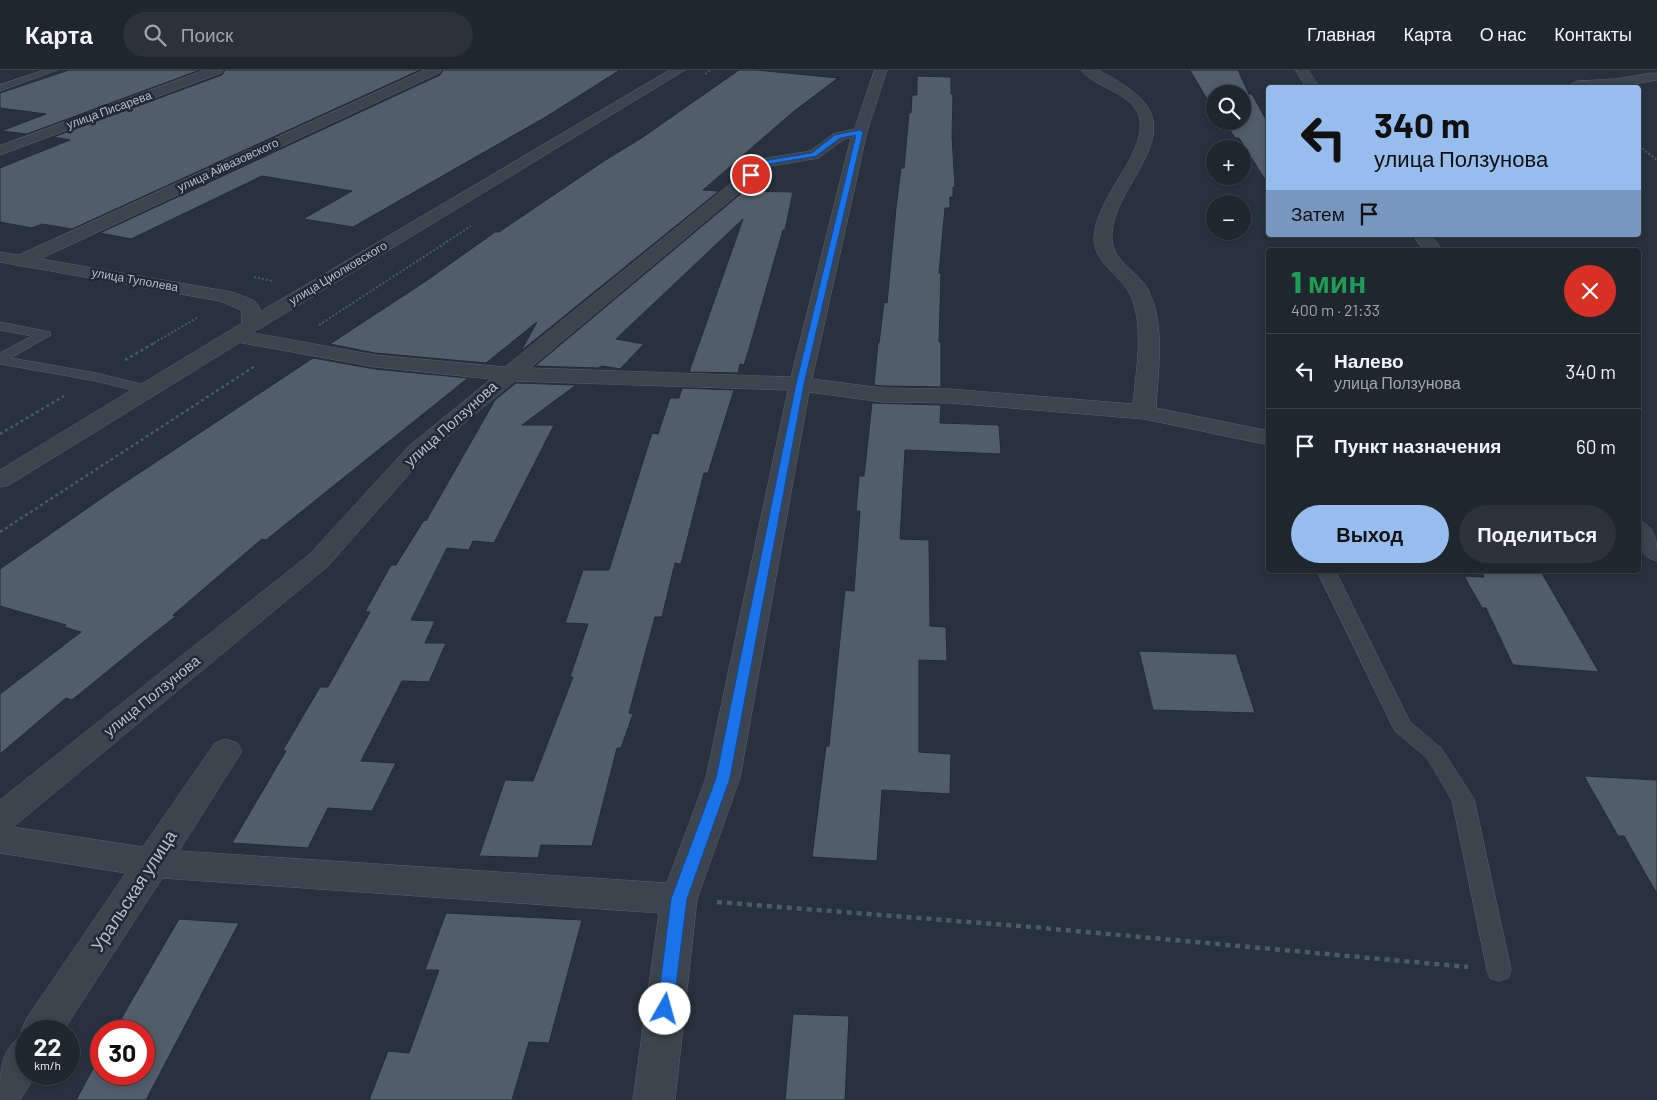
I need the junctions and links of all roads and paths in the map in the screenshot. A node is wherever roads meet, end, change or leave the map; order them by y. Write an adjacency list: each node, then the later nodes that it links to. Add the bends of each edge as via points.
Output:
1 (53, 70): 14 (lane)
2 (217, 70): 17 (street, улица Писарева)
3 (435, 70): 23 (street, улица Айвазовского)
4 (678, 70): 29 (street, улица Циолковского)
5 (711, 70): 10 (path)
6 (881, 70): 15 (street)
7 (1087, 70): 36 (street, via 1134,98 1147,121 1146,137 1105,220 1103,240 1111,262 1137,289 1146,317)
8 (1302, 70): 12 (street)
9 (1636, 70): 11 (street)
10 (703, 75)
11 (1655, 77): 13 (street)
12 (1312, 85)
13 (1577, 85)
14 (0, 88)
15 (860, 132): 32 (street, улица Ползунова, via 838,137 814,155 766,162); 34 (street)
16 (1641, 148): 18 (path)
17 (0, 151)
18 (1657, 160)
19 (479, 221): 30 (path)
20 (1423, 237): 21 (street)
21 (1432, 248)
22 (0, 257): 23 (street, улица Туполева)
23 (21, 261): 27 (street, улица Туполева)
24 (253, 277): 25 (path)
25 (262, 279): 26 (path); 27 (path)
26 (279, 282)
27 (230, 298): 29 (street, улица Туполева, via 251,307); 33 (path)
28 (0, 326): 31 (lane, via 45,335)
29 (245, 330): 30 (street); 35 (street, улица Циолковского)
30 (288, 345): 32 (street, via 375,361); 40 (path)
31 (0, 359): 33 (lane)
32 (507, 374): 34 (street); 45 (street, улица Ползунова, via 417,451 320,560)
33 (96, 377): 35 (lane); 37 (path)
34 (800, 384): 36 (street, via 882,395 950,396); 48 (street, via 723,778)
35 (148, 390): 39 (street, улица Циолковского)
36 (1144, 412): 38 (street)
37 (0, 434)
38 (1266, 437)
39 (0, 480)
40 (0, 532)
41 (1641, 532): 42 (street)
42 (1657, 553)
43 (1327, 573): 49 (lane, via 1402,726 1434,753 1463,798)
44 (226, 751): 47 (street, Уральская улица)
45 (0, 819)
46 (0, 839): 47 (street)
47 (152, 863): 48 (street); 50 (street, Уральская улица)
48 (679, 899): 49 (path); 53 (street)
49 (1499, 970)
50 (49, 1020)
51 (15, 1071): 52 (street)
52 (0, 1094)
53 (654, 1100)

